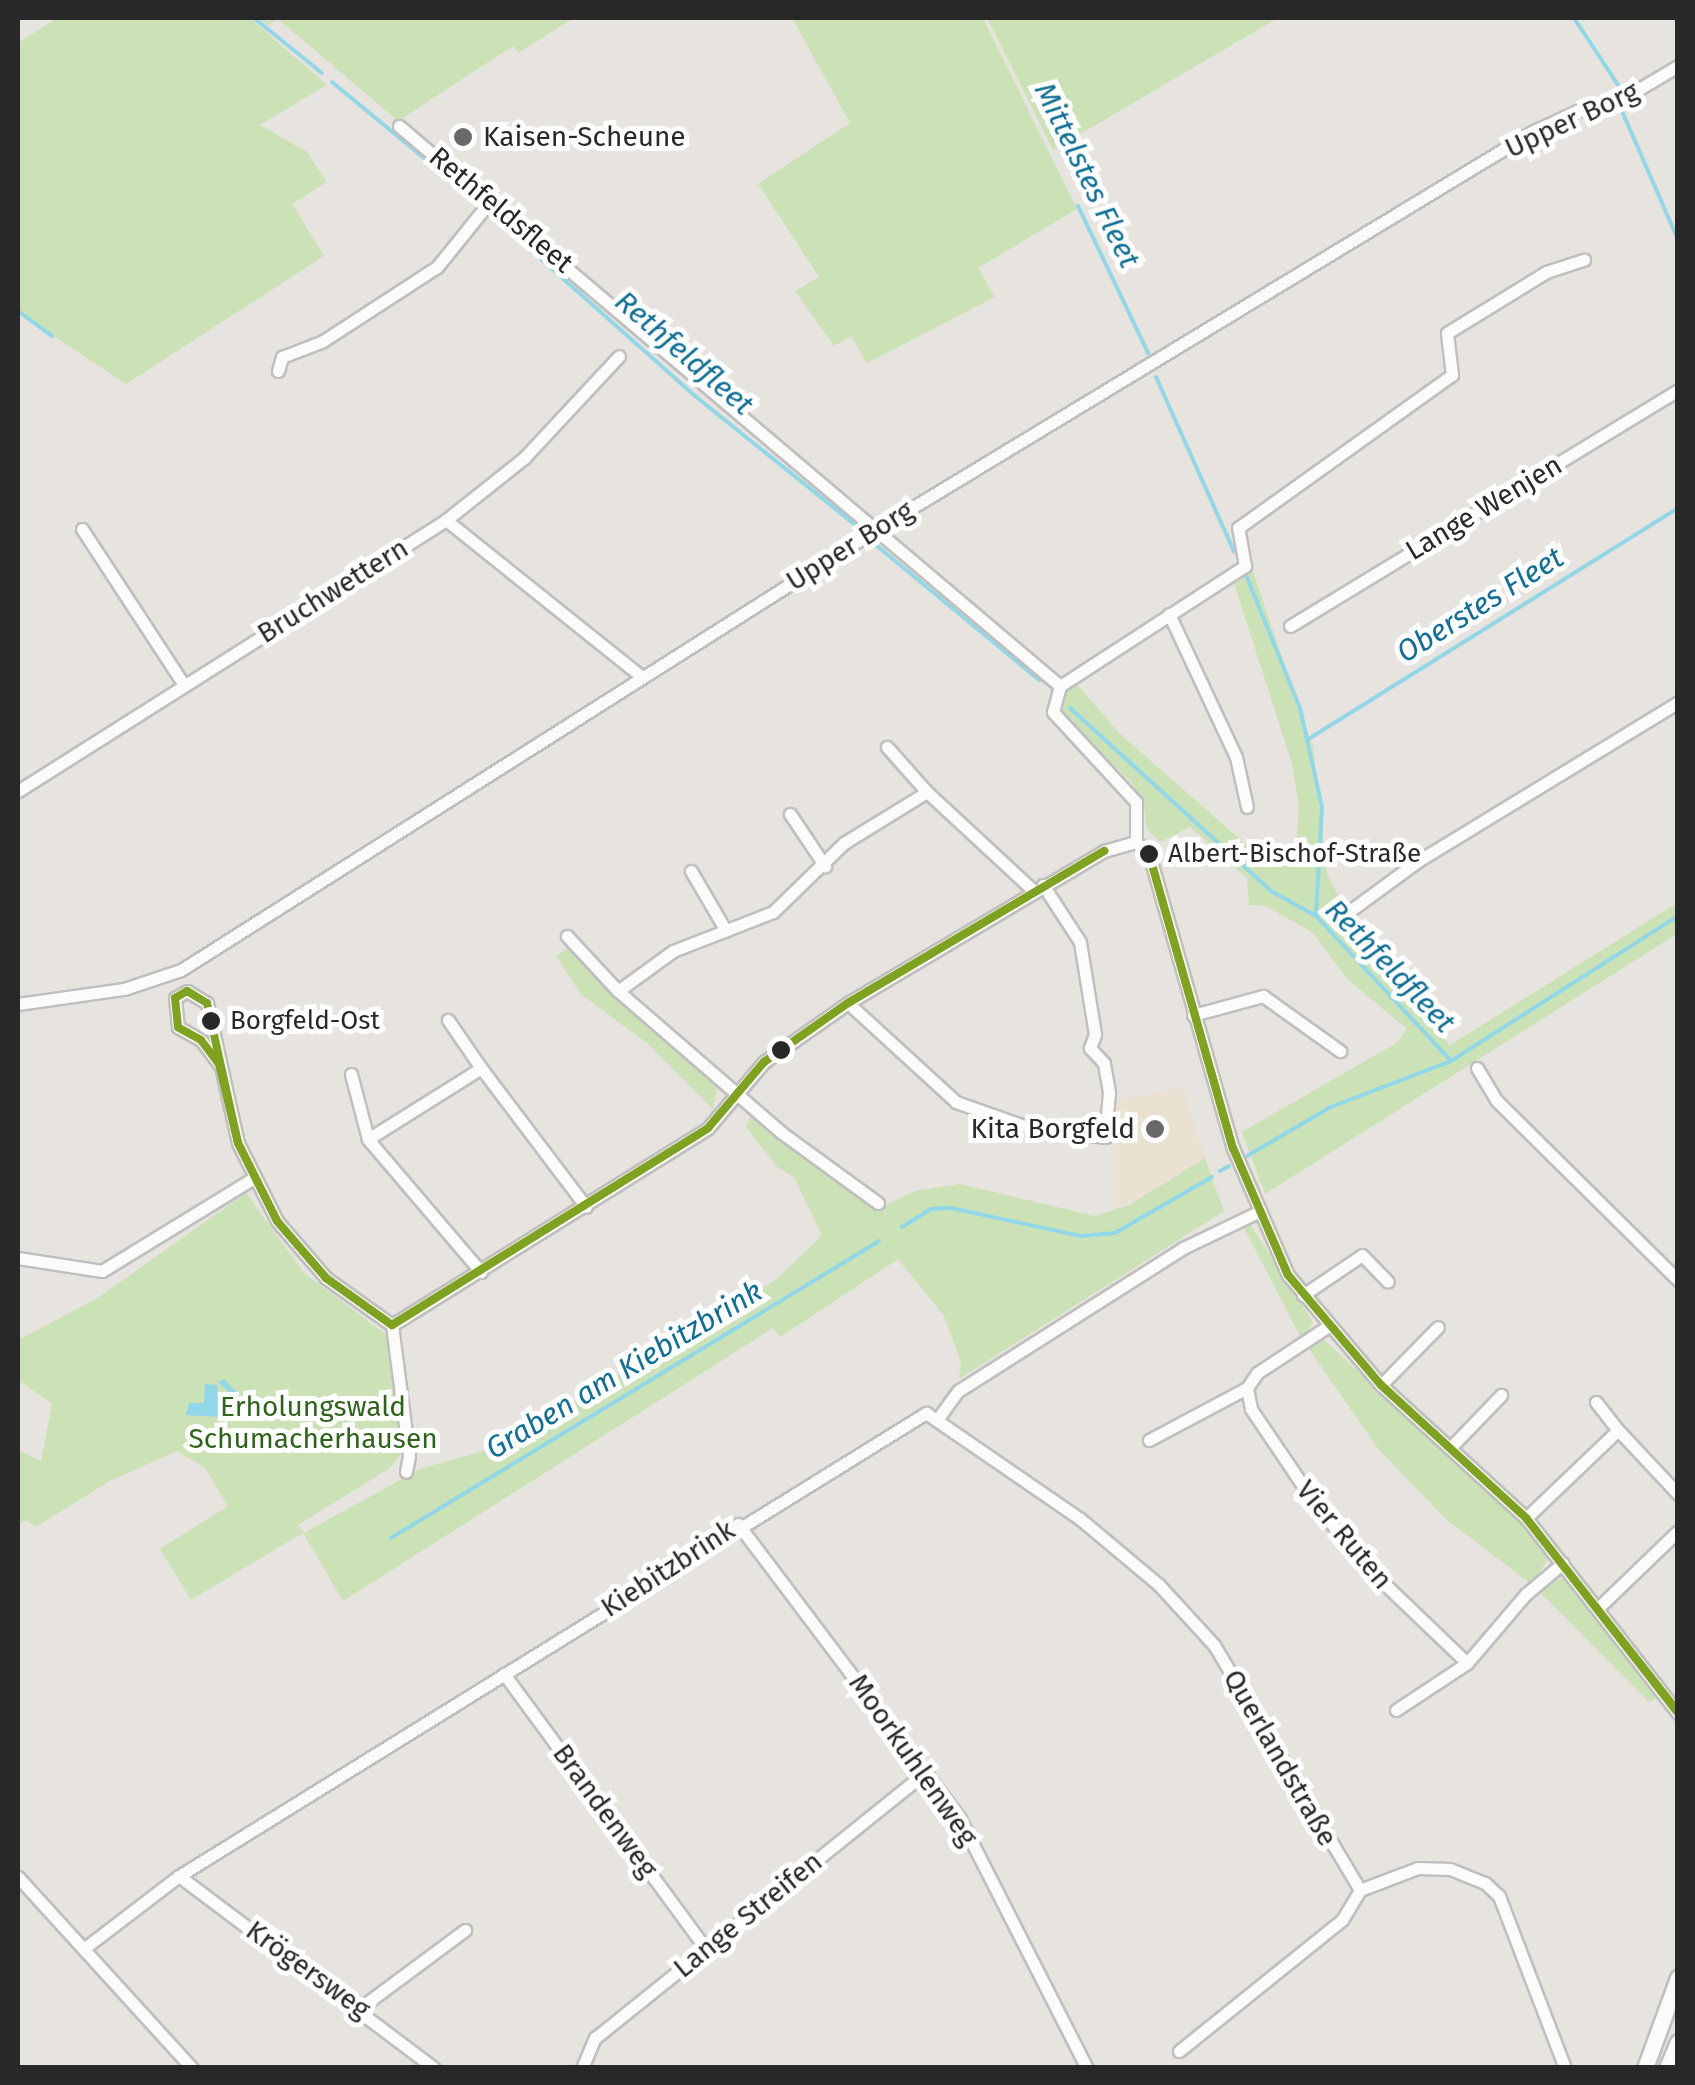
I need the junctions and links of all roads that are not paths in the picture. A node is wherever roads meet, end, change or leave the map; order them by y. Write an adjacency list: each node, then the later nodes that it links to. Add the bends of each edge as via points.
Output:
1 (1678, 66): 10 (street, Upper Borg, via 1612,105 1577,111 1532,132)
2 (399, 126): 3 (street, Rethfeldsfleet)
3 (491, 200): 6 (street, via 437,266 323,341 282,357); 10 (street, Rethfeldsfleet)
4 (1584, 260): 11 (street, via 1546,272 1446,332 1452,375 1238,528 1245,566)
5 (618, 356): 8 (street, Bruchwettern, via 524,458)
6 (278, 370)
7 (1678, 390): 12 (street, Lange Wenjen)
8 (446, 520): 13 (street); 14 (street, Bruchwettern)
9 (82, 529): 14 (street)
10 (877, 529): 13 (street, Upper Borg); 15 (street, Rethfeldsfleet)
11 (1169, 614): 15 (street); 20 (street, via 1236,757)
12 (1290, 626)
13 (640, 676): 29 (street, Upper Borg)
14 (184, 686): 18 (street, Bruchwettern)
15 (1060, 686): 22 (street, via 1053,712 1136,802)
16 (1678, 702): 26 (street, via 1425,856)
17 (887, 747): 19 (street)
18 (18, 791)
19 (927, 792): 23 (street, via 844,843); 25 (street)
20 (1247, 807)
21 (790, 814): 23 (street)
22 (1131, 842): 25 (street); 34 (street, via 1149,854)
23 (825, 866): 27 (street, via 784,905)
24 (691, 870): 27 (street)
25 (1039, 888): 32 (street); 32 (street, via 1080,942 1095,1034 1090,1048 1104,1063 1109,1092 1105,1137 1027,1127 956,1102)
26 (1346, 913)
27 (726, 931): 30 (street, via 673,951)
28 (567, 936): 30 (street)
29 (181, 970): 31 (street); 33 (street, Upper Borg, via 124,988)
30 (618, 991): 41 (street)
31 (187, 992): 37 (street, via 207,1004); 37 (street, via 174,998 174,1020)
32 (848, 1003): 41 (street, via 764,1062)
33 (18, 1004)
34 (1192, 1015): 36 (street, via 1263,996); 46 (street)
35 (448, 1020): 38 (street)
36 (1340, 1052)
37 (219, 1064): 43 (street)
38 (481, 1068): 42 (street); 45 (street)
39 (1477, 1068): 49 (street, via 1496,1100)
40 (350, 1074): 42 (street)
41 (737, 1094): 44 (street); 45 (street, via 708,1128)
42 (368, 1139): 48 (street)
43 (252, 1179): 47 (street, via 102,1271); 52 (street, via 300,1252 358,1305)
44 (878, 1203)
45 (586, 1206): 48 (street)
46 (1256, 1213): 51 (street); 59 (street, via 1184,1248 958,1391)
47 (18, 1258)
48 (481, 1272): 52 (street)
49 (1678, 1280)
50 (1388, 1282): 51 (street, via 1362,1255)
51 (1302, 1295): 54 (street)
52 (392, 1325): 63 (street, via 410,1456)
53 (1438, 1327): 55 (street)
54 (1326, 1328): 55 (street); 56 (street, via 1257,1372)
55 (1381, 1385): 62 (street)
56 (1247, 1388): 61 (street); 70 (street, Vier Ruten, via 1251,1408 1316,1505 1369,1569)
57 (1501, 1395): 62 (street)
58 (1596, 1402): 60 (street)
59 (940, 1417): 66 (street, Kiebitzbrink, via 915,1417); 77 (street, Querlandstraße, via 1159,1584 1214,1645)
60 (1618, 1430): 64 (street); 65 (street)
61 (1149, 1440)
62 (1452, 1446): 65 (street)
63 (406, 1472)
64 (1678, 1494)
65 (1526, 1518): 68 (street)
66 (738, 1524): 71 (street, Kiebitzbrink); 74 (street, Moorkuhlenweg)
67 (1678, 1530): 69 (street)
68 (1563, 1563): 69 (street); 70 (street, via 1526,1594)
69 (1598, 1608): 72 (street)
70 (1467, 1663): 73 (street)
71 (504, 1674): 75 (street, Kiebitzbrink); 80 (street, Brandenweg)
72 (1675, 1705)
73 (1396, 1710)
74 (927, 1771): 80 (street, Lange Streifen); 88 (street, Moorkuhlenweg, via 960,1819)
75 (180, 1876): 79 (street, Kiebitzbrink); 82 (street, Krögersweg)
76 (18, 1878): 79 (street)
77 (1360, 1890): 84 (street, via 1342,1920); 89 (street, via 1418,1868 1450,1869 1500,1896)
78 (465, 1930): 82 (street)
79 (86, 1948): 85 (street)
80 (705, 1948): 87 (street, Lange Streifen, via 595,2038)
81 (1678, 1978): 90 (main road)
82 (360, 2008): 86 (street, Krögersweg)
83 (1678, 2042): 91 (main road)
84 (1179, 2050)
85 (192, 2068)
86 (434, 2068)
87 (582, 2068)
88 (1087, 2068)
89 (1565, 2068)
90 (1645, 2068)
91 (1667, 2068)

